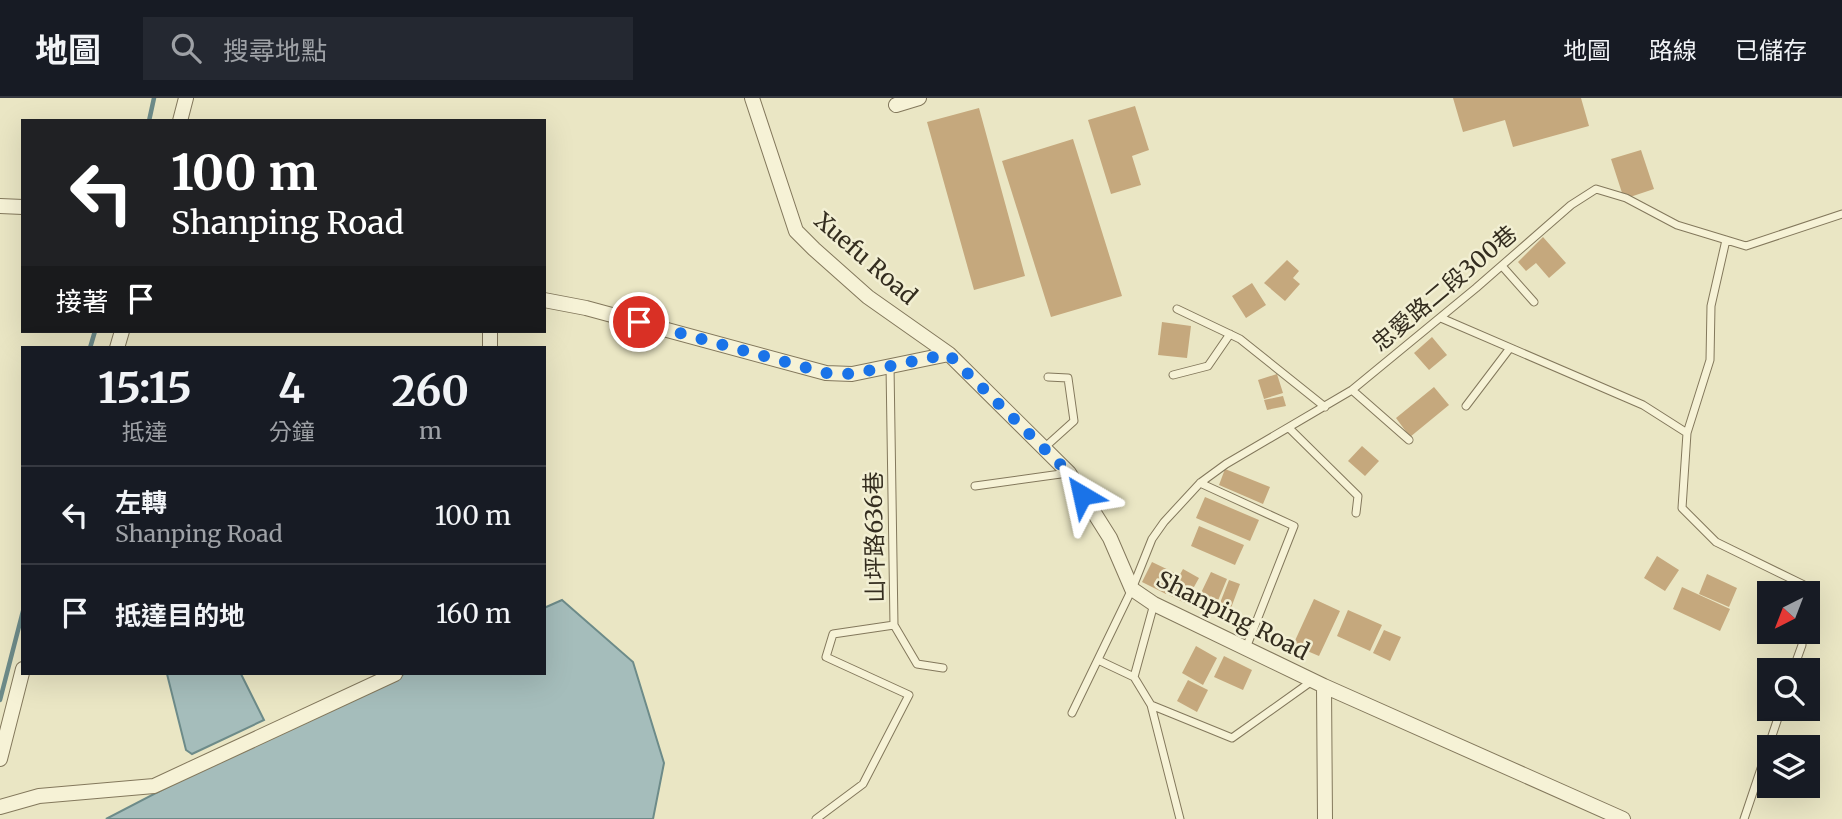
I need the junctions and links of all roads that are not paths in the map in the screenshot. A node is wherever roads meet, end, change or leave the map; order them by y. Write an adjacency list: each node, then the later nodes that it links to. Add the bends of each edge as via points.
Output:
1 (186, 98): 5 (street)
2 (752, 98): 17 (street, Xuefu Road, via 796,231 868,297)
3 (919, 98): 4 (street)
4 (896, 105)
5 (181, 119)
6 (0, 206): 7 (street)
7 (21, 207)
8 (1842, 214): 9 (lane, 忠愛路二段300巷, via 1746,246)
9 (1726, 240): 10 (lane, 忠愛路二段300巷, via 1677,225 1626,198 1596,189); 25 (lane, via 1711,306 1710,360)
10 (1502, 266): 12 (lane); 14 (lane, 忠愛路二段300巷)
11 (546, 300): 18 (street, via 826,373 852,374)
12 (1534, 302)
13 (1177, 309): 15 (lane)
14 (1440, 318): 16 (lane); 21 (lane, 忠愛路二段300巷)
15 (1230, 334): 19 (lane, via 1208,366); 23 (lane)
16 (1510, 348): 22 (lane); 25 (lane, via 1643,405)
17 (948, 354): 18 (street); 27 (street, Shanping Road)
18 (890, 366): 35 (lane, 山坪路636巷)
19 (1173, 375)
20 (1048, 377): 27 (lane, via 1068,378 1074,421)
21 (1352, 390): 23 (lane, 忠愛路二段300巷); 26 (lane)
22 (1466, 406)
23 (1325, 407): 24 (lane, 忠愛路二段300巷)
24 (1289, 428): 29 (lane, 忠愛路二段300巷); 31 (lane, via 1358,496)
25 (1687, 433): 32 (lane, via 1682,508 1716,542)
26 (1409, 440)
27 (1043, 448): 28 (street, Shanping Road)
28 (1069, 473): 30 (lane); 33 (street, Shanping Road, via 1110,538)
29 (1200, 483): 33 (lane, 忠愛路二段300巷, via 1152,539); 36 (lane, via 1294,526)
30 (975, 485)
31 (1356, 513)
32 (1796, 581)
33 (1132, 589): 34 (street, Shanping Road); 37 (lane, 忠愛路二段300巷)
34 (1154, 604): 36 (street, Shanping Road); 41 (lane)
35 (894, 625): 38 (lane, via 917,664); 48 (lane, 山坪路636巷, via 833,634 826,657 909,695 863,784)
36 (1246, 648): 42 (street, Shanping Road)
37 (1098, 660): 41 (lane); 44 (lane, 忠愛路二段300巷)
38 (943, 668)
39 (21, 675): 46 (street)
40 (393, 675): 47 (street, via 154,786 39,796)
41 (1134, 677): 43 (lane)
42 (1319, 683): 43 (lane, via 1232,738); 50 (street); 51 (street, Shanping Road)
43 (1151, 705): 49 (lane)
44 (1072, 713)
45 (1777, 721): 52 (lane)
46 (0, 759)
47 (0, 807)
48 (816, 819)
49 (1180, 819)
50 (1325, 819)
51 (1623, 819)
52 (1744, 819)

